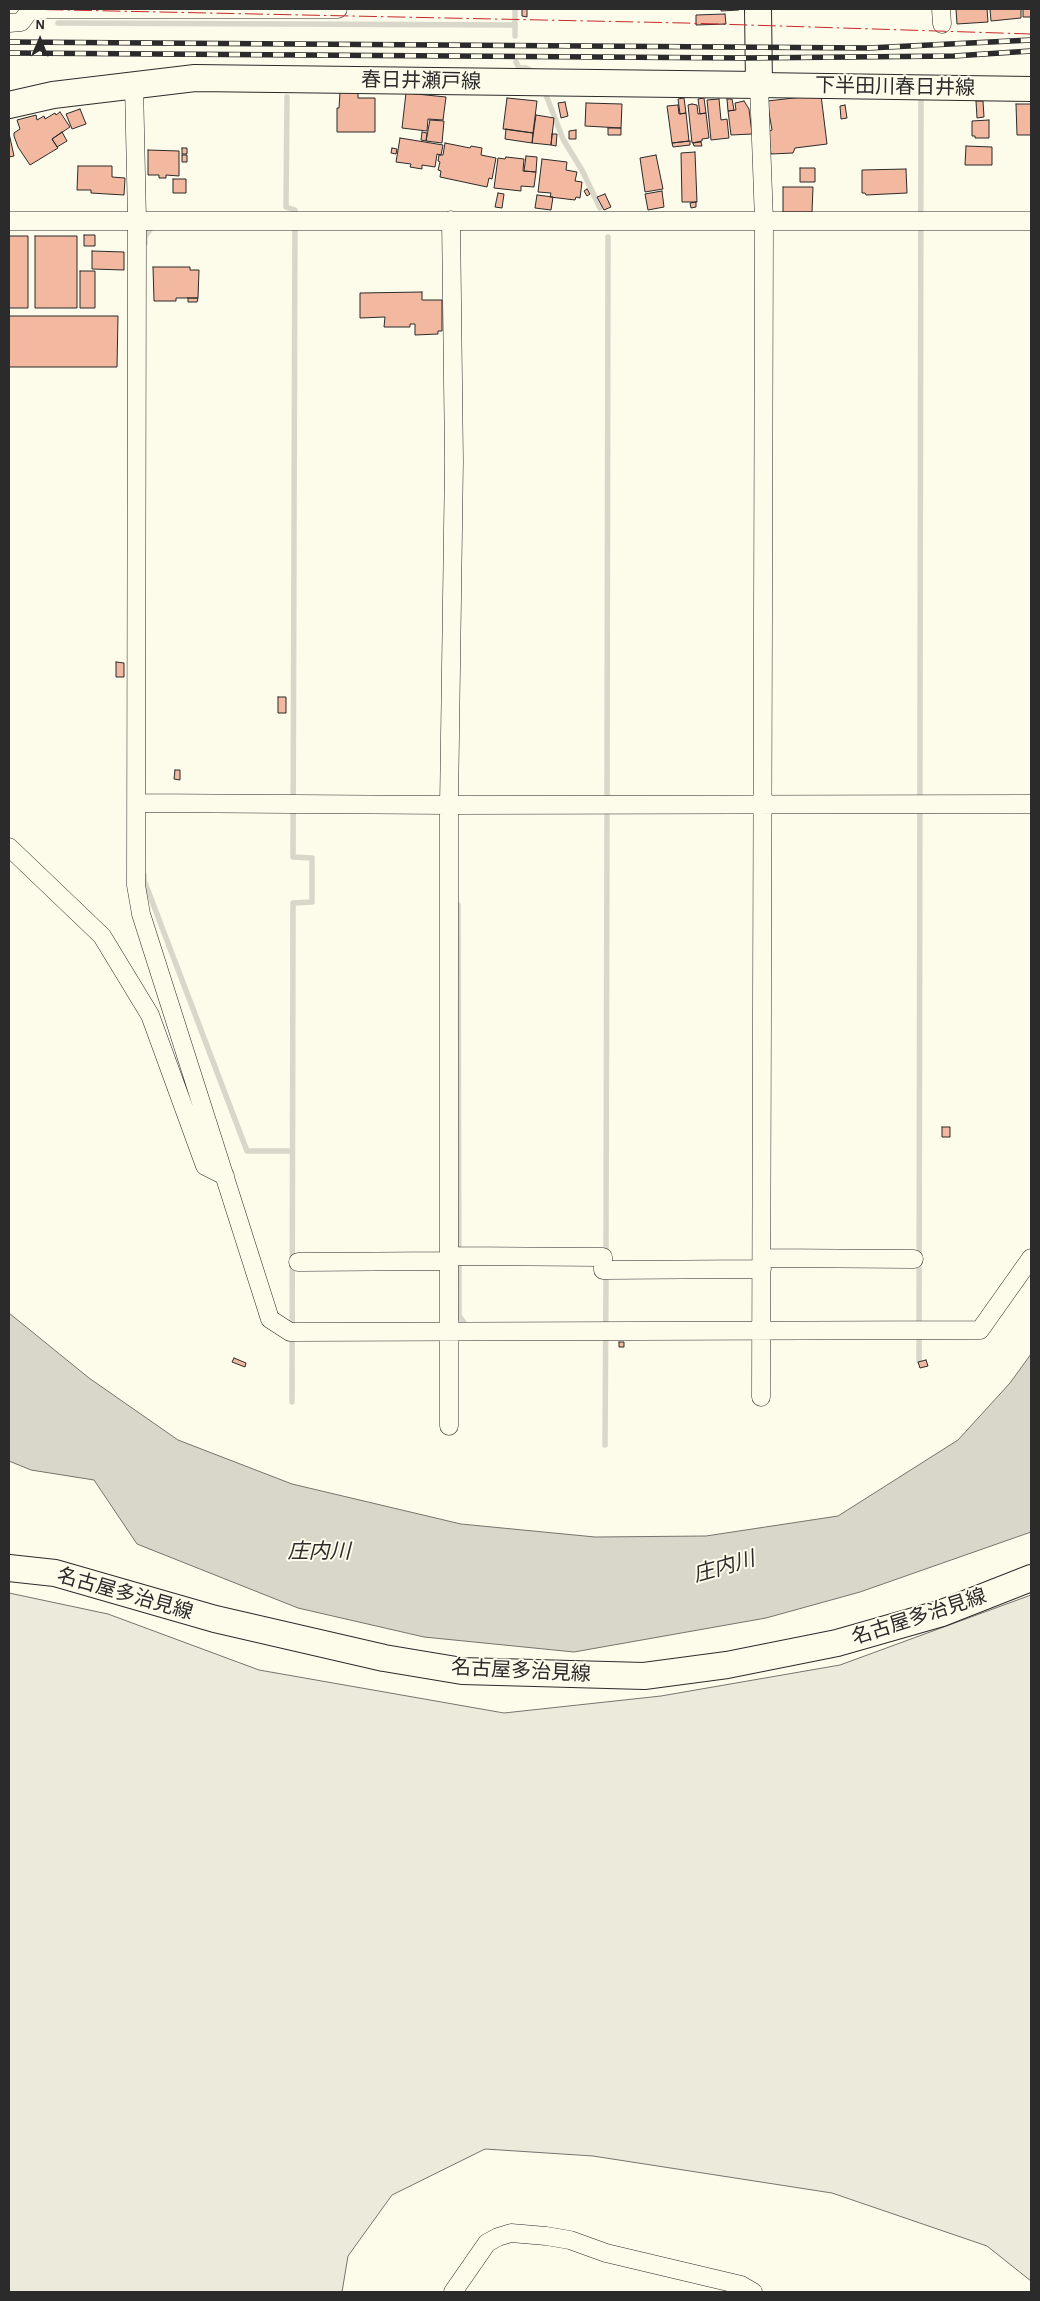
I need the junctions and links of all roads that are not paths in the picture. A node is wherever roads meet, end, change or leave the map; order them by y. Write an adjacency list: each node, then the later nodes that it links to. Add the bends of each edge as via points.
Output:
1 (31, 9): 2 (street); 4 (street, via 21,22)
2 (338, 9)
3 (758, 9): 6 (main road)
4 (9, 23)
5 (134, 85): 6 (main road, 春日井瀬戸線, via 196,78); 8 (main road, 春日井瀬戸線, via 53,95); 9 (street)
6 (759, 85): 7 (main road, 下半田川春日井線); 12 (street)
7 (1031, 89)
8 (9, 105)
9 (136, 220): 10 (street); 11 (street); 14 (street)
10 (451, 220): 12 (street); 17 (street, via 454,461)
11 (9, 221)
12 (764, 221): 13 (street); 15 (street)
13 (1031, 222)
14 (137, 803): 17 (street); 19 (street, via 136,885 141,914)
15 (763, 804): 16 (street); 17 (street); 24 (street)
16 (1031, 804)
17 (449, 805): 21 (street)
18 (9, 847): 19 (street, via 102,936 150,1016 205,1166)
19 (225, 1176): 25 (street, via 270,1319 290,1332)
20 (1031, 1258): 26 (street, via 980,1330)
21 (451, 1259): 23 (street); 24 (street, via 603,1257 603,1270); 25 (street)
22 (914, 1259): 24 (street)
23 (298, 1262)
24 (762, 1263): 26 (street)
25 (451, 1331): 26 (street); 28 (street)
26 (762, 1332): 27 (street)
27 (761, 1397)
28 (450, 1426)
29 (9, 1568): 30 (main road, 名古屋多治見線, via 55,1573 214,1619 462,1671 644,1676 727,1665 838,1643 942,1613)
30 (1031, 1578)
31 (453, 2292): 32 (street, via 487,2243 511,2234 570,2240 606,2253 741,2285)
32 (753, 2292)

